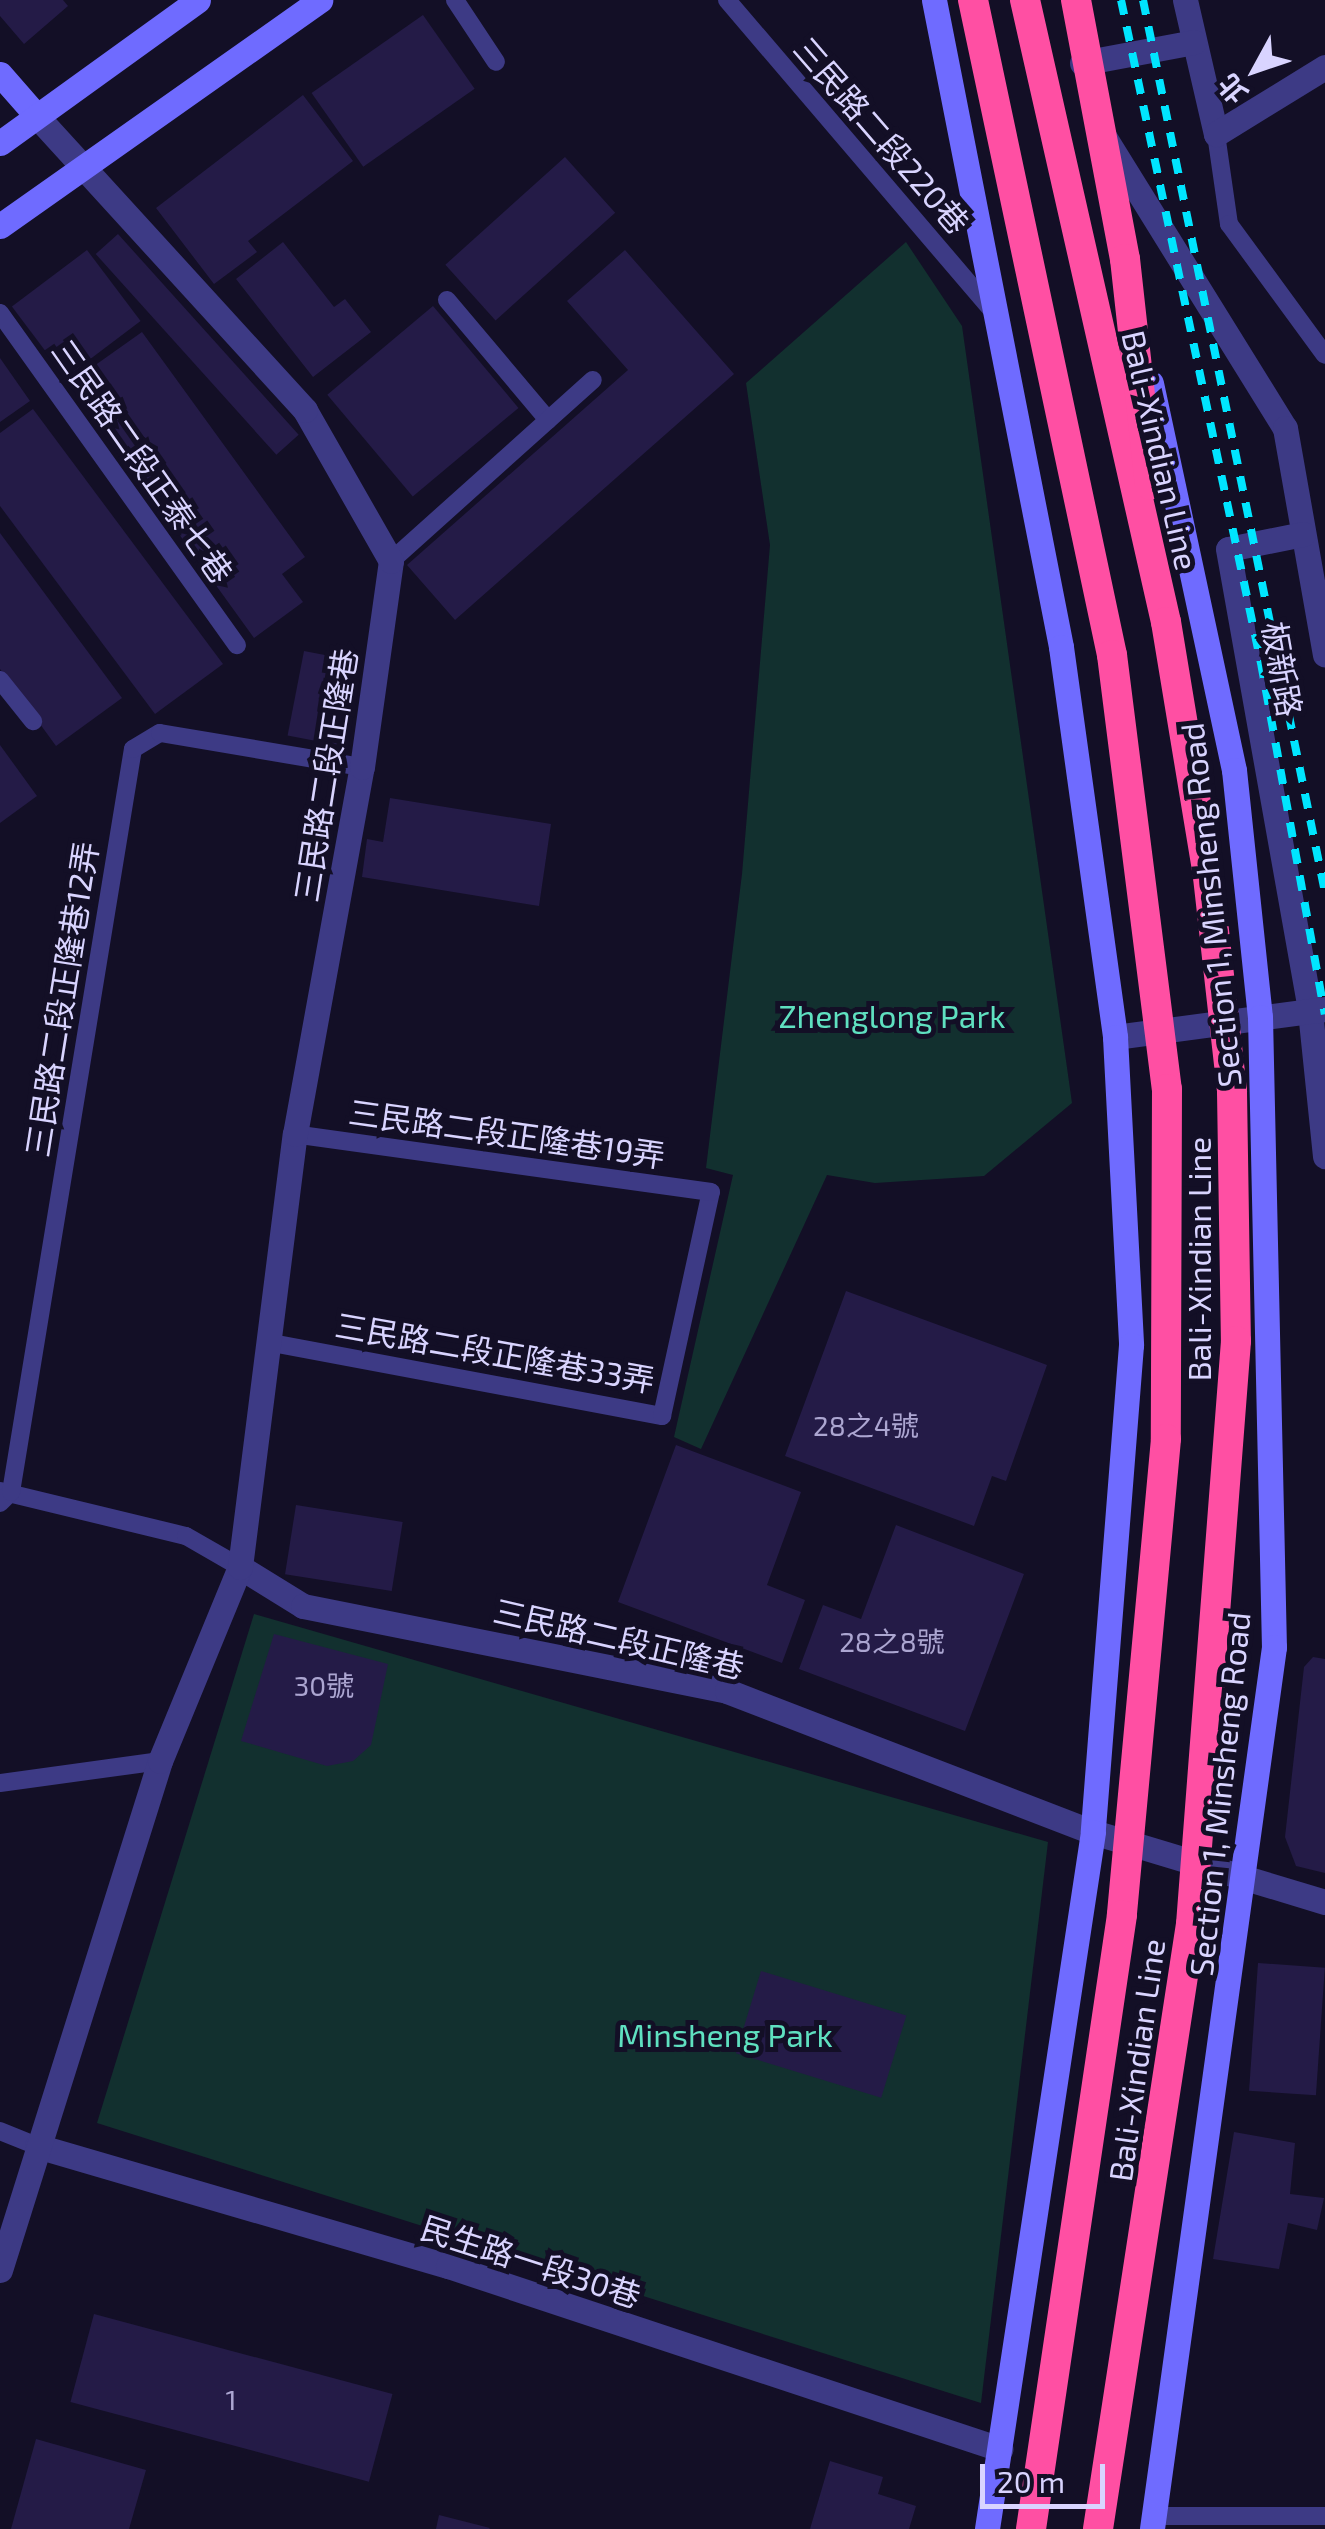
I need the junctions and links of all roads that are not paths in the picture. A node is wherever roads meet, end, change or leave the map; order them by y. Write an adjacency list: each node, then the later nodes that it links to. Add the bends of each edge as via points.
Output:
1 (198, 0): 15 (main road)
2 (320, 0): 19 (main road)
3 (454, 0): 11 (lane)
4 (727, 0): 22 (lane, 三民路二段220巷)
5 (934, 0): 22 (main road)
6 (973, 0): 56 (highway, Bali-Xindian Line, bridge, via 1112,655 1167,1088 1166,1439 1122,1915)
7 (1025, 0): 29 (highway, Bali-Xindian Line, bridge)
8 (1073, 0): 12 (main road, Section 1, Minsheng Road); 29 (highway, bridge, via 1125,260)
9 (1185, 0): 10 (street)
10 (1194, 42): 12 (street); 17 (street)
11 (496, 62)
12 (1082, 63): 16 (main road, Section 1, Minsheng Road)
13 (1325, 67): 17 (street)
14 (0, 74): 15 (main road)
15 (36, 114): 18 (main road); 19 (street)
16 (1094, 120): 27 (street, 板新路, via 1284,428); 36 (main road, Section 1, Minsheng Road, via 1234,770)
17 (1216, 134): 24 (lane, via 1229,224)
18 (0, 143)
19 (82, 166): 20 (main road); 28 (street, via 306,410)
20 (0, 226)
21 (448, 300): 26 (lane)
22 (991, 309): 37 (main road, via 1061,648)
23 (0, 313): 30 (lane, 三民路二段正泰七巷)
24 (1325, 355)
25 (593, 380): 26 (lane)
26 (548, 420): 28 (lane)
27 (1303, 534): 31 (street, 板新路); 35 (street, 板新路, via 1228,550)
28 (392, 561): 34 (street, 三民路二段正隆巷)
29 (1166, 622): 57 (highway, Bali-Xindian Line, bridge, via 1208,876 1232,1092 1236,1341 1191,1924)
30 (237, 645)
31 (1325, 654)
32 (0, 680): 33 (lane)
33 (33, 721)
34 (362, 767): 38 (street, 三民路二段正隆巷); 42 (lane, 三民路二段正隆巷12弄, via 160,732 133,749)
35 (1318, 1010): 36 (street); 39 (street, 板新路)
36 (1260, 1017): 37 (street); 47 (main road, Section 1, Minsheng Road, via 1274,1647)
37 (1116, 1037): 46 (main road, via 1130,1345)
38 (295, 1134): 40 (lane, 三民路二段正隆巷19弄); 41 (street, 三民路二段正隆巷)
39 (1325, 1156)
40 (711, 1192): 41 (lane, 三民路二段正隆巷33弄, via 662,1416)
41 (272, 1343): 43 (street, 三民路二段正隆巷)
42 (4, 1495): 43 (lane, via 186,1536)
43 (240, 1568): 44 (street, 三民路二段正隆巷); 46 (street, 三民路二段正隆巷, via 303,1606 727,1691)
44 (160, 1762): 45 (lane); 50 (street, 三民路二段正隆巷)
45 (0, 1783)
46 (1094, 1832): 47 (street, 三民路二段正隆巷); 52 (main road)
47 (1245, 1882): 48 (street, 三民路二段正隆巷); 54 (main road, Section 1, Minsheng Road)
48 (1325, 1902)
49 (0, 2130): 50 (lane)
50 (37, 2146): 51 (street, 三民路二段正隆巷); 52 (street, 民生路一段30巷, via 448,2266)
51 (0, 2267)
52 (1000, 2450): 55 (main road)
53 (1325, 2516): 54 (lane)
54 (1153, 2523)
55 (988, 2529)
56 (1031, 2529)
57 (1098, 2529)

